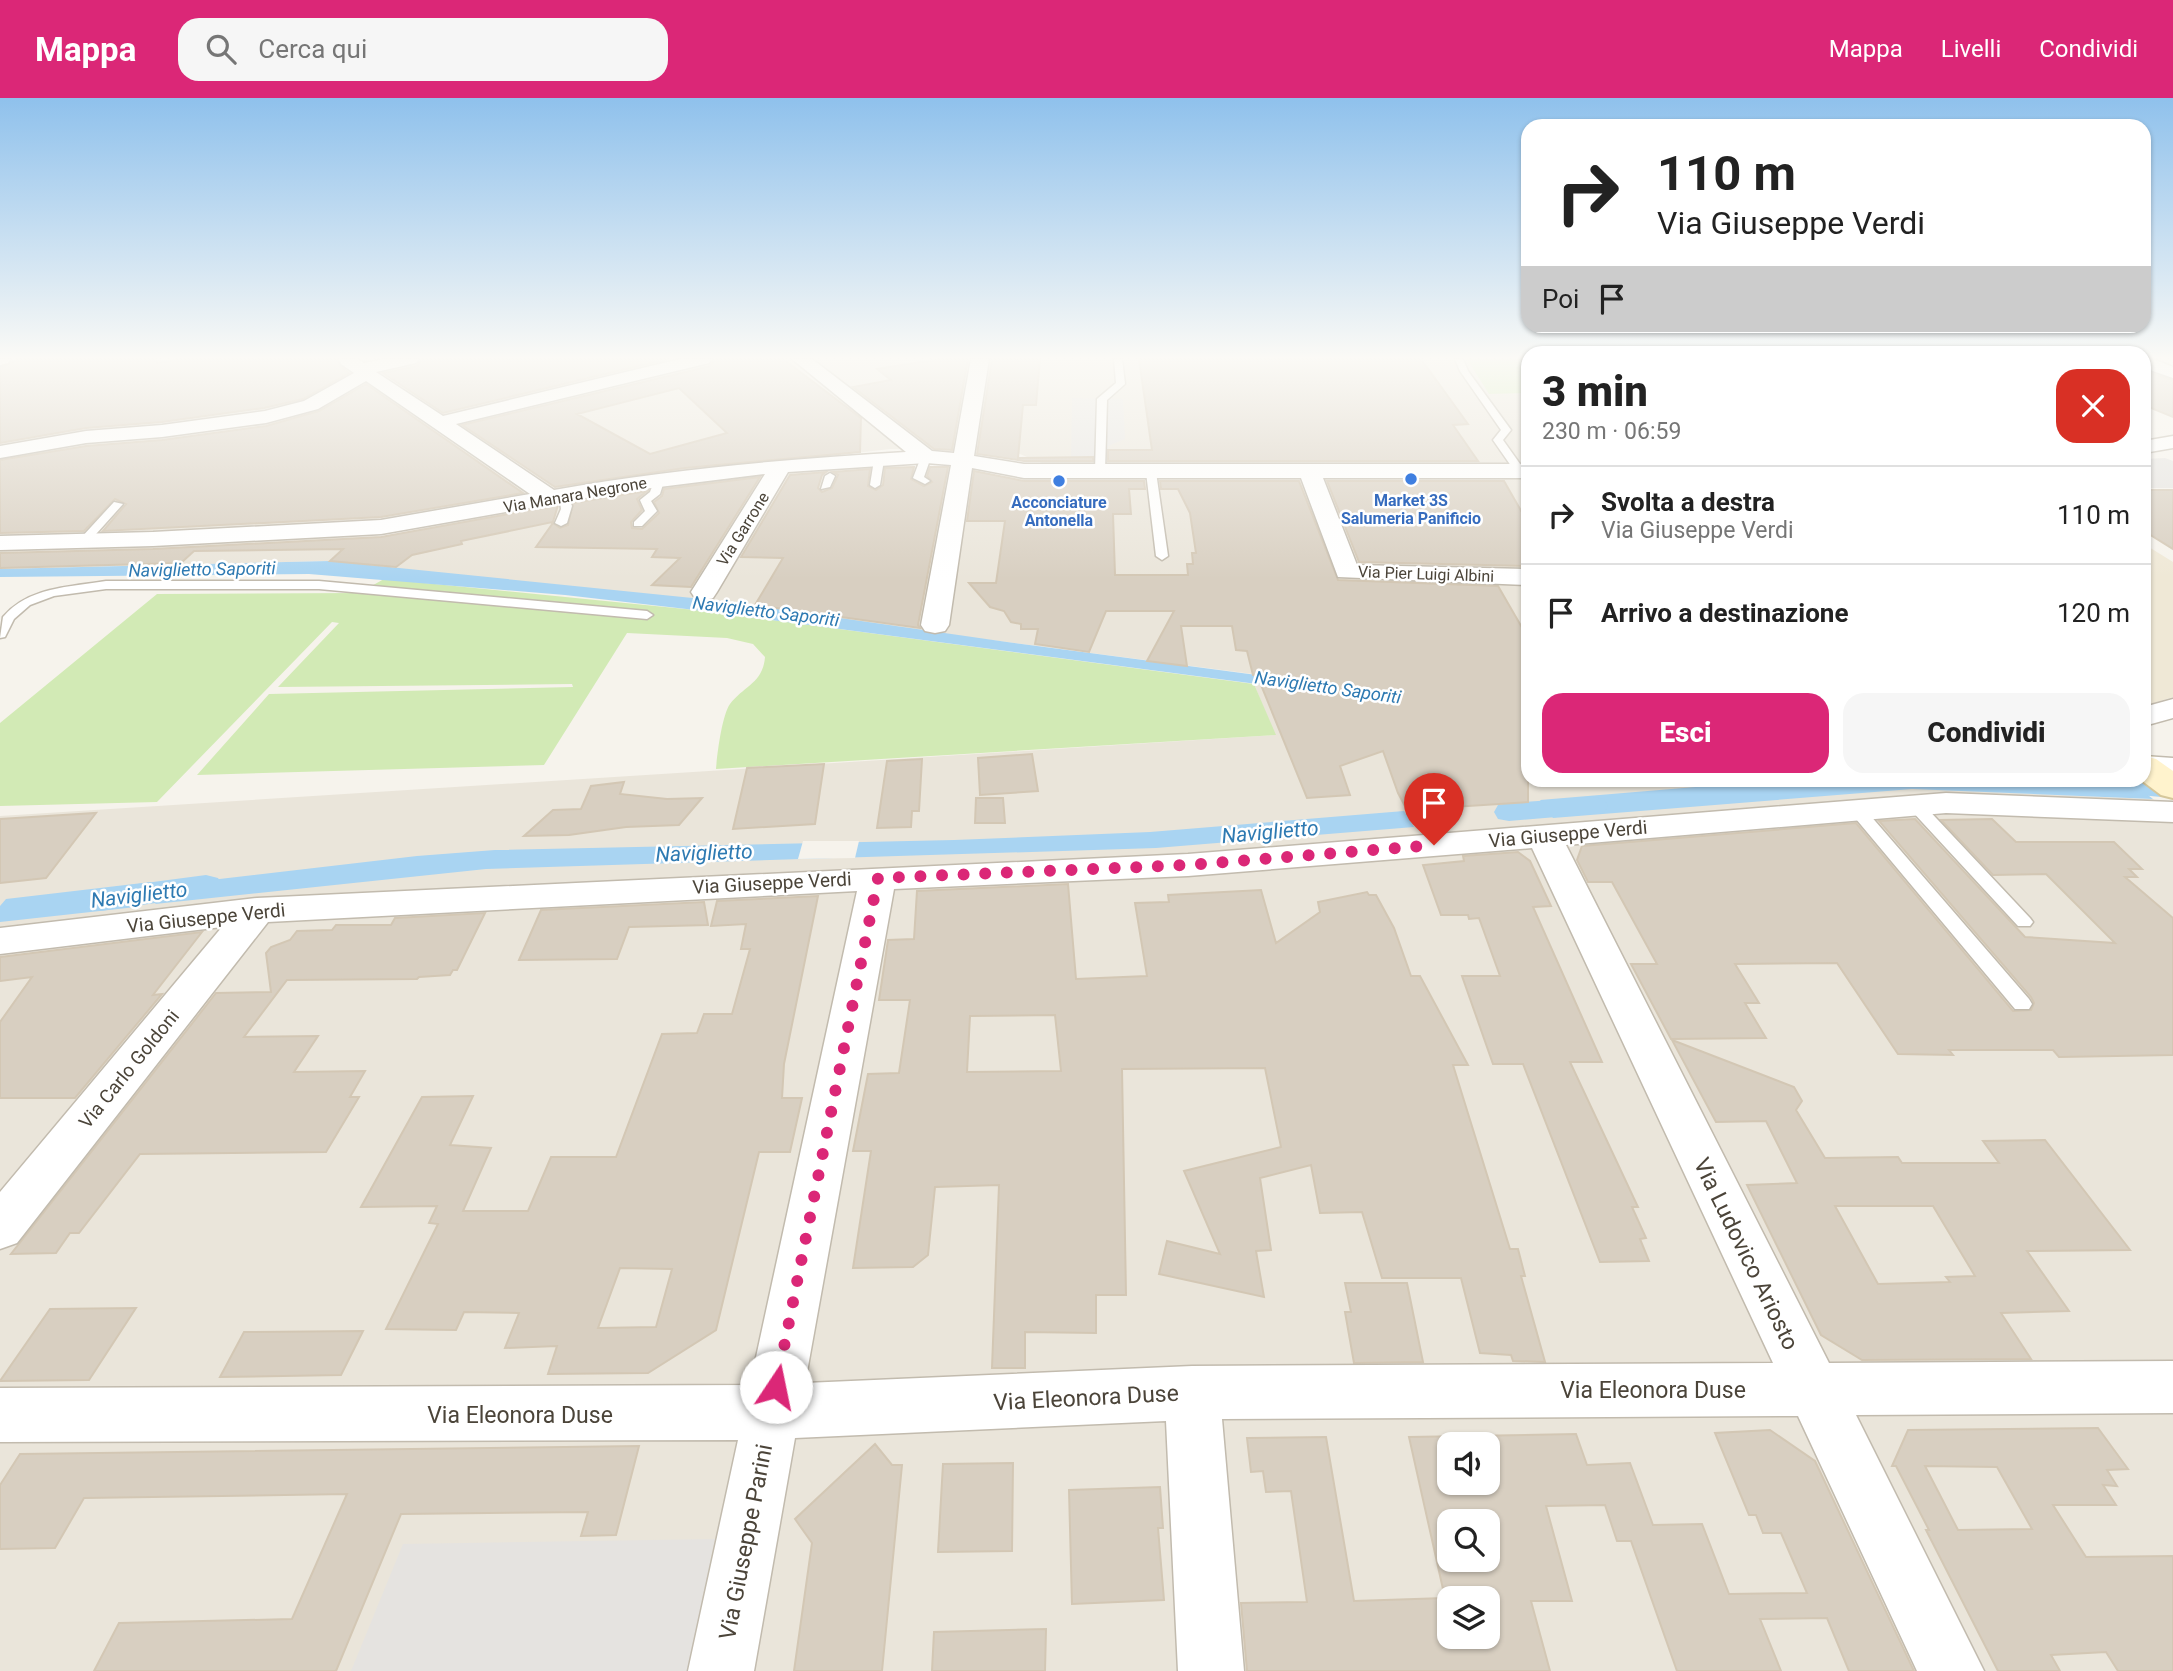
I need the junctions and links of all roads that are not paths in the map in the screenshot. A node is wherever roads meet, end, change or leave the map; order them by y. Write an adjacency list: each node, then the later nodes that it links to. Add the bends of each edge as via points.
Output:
1 (132, 432): 9 (street)
2 (457, 432): 24 (street)
3 (895, 432): 10 (street)
4 (968, 432): 12 (street)
5 (1101, 432): 16 (lane)
6 (1504, 432): 14 (lane, via 1498,439)
7 (2173, 442): 8 (street)
8 (2151, 446)
9 (0, 452)
10 (926, 457): 11 (street, Via Manara Negrone); 12 (street, Via Manara Negrone); 21 (lane, via 918,478)
11 (880, 460): 15 (street, Via Manara Negrone); 22 (lane)
12 (963, 460): 16 (street, Via Manara Negrone, via 1024,476); 34 (street)
13 (781, 466): 15 (street, Via Manara Negrone); 20 (street, Via Manara Negrone); 32 (street, Via Garrone)
14 (1521, 467)
15 (832, 470): 23 (lane)
16 (1100, 471): 18 (street, Via Manara Negrone)
17 (1521, 471): 19 (street, Via Manara Negrone)
18 (1151, 472): 19 (street, Via Manara Negrone, via 1215,483); 30 (lane)
19 (1310, 472): 31 (street, Via Pier Luigi Albini, via 1347,572)
20 (659, 481): 24 (street, Via Manara Negrone); 27 (lane, via 655,494 645,500 651,511)
21 (925, 481)
22 (875, 485)
23 (825, 487)
24 (557, 497): 26 (lane, via 567,502); 28 (street, Via Manara Negrone, via 382,527)
25 (118, 504): 28 (lane)
26 (561, 523)
27 (638, 524)
28 (84, 541): 29 (street, Via Manara Negrone)
29 (0, 543)
30 (1162, 556)
31 (1521, 577)
32 (704, 592)
33 (648, 615): 35 (lane, via 320,585 106,585 26,602)
34 (935, 625)
35 (0, 634)
36 (2173, 708): 37 (street)
37 (2151, 715)
38 (1916, 806): 39 (street, Via Giuseppe Verdi); 40 (street, Via Giuseppe Verdi, via 1946,803); 44 (lane)
39 (1857, 810): 41 (street, Via Giuseppe Verdi); 46 (lane)
40 (2173, 811)
41 (1544, 836): 42 (street, Via Giuseppe Verdi, via 1188,865); 49 (street, Via Ludovico Ariosto)
42 (878, 878): 43 (street, Via Giuseppe Verdi); 51 (street, Via Giuseppe Parini)
43 (257, 910): 45 (street, Via Giuseppe Verdi); 47 (street, Via Carlo Goldoni)
44 (2024, 922)
45 (0, 941)
46 (2022, 1004)
47 (0, 1228)
48 (2173, 1387): 49 (street, Via Eleonora Duse)
49 (1812, 1389): 50 (street, Via Eleonora Duse); 55 (street, Via Ludovico Ariosto)
50 (1192, 1393): 51 (street, Via Eleonora Duse); 54 (street)
51 (771, 1412): 52 (street, Via Eleonora Duse); 53 (street, Via Giuseppe Parini)
52 (0, 1415)
53 (721, 1671)
54 (1211, 1671)
55 (1951, 1671)

